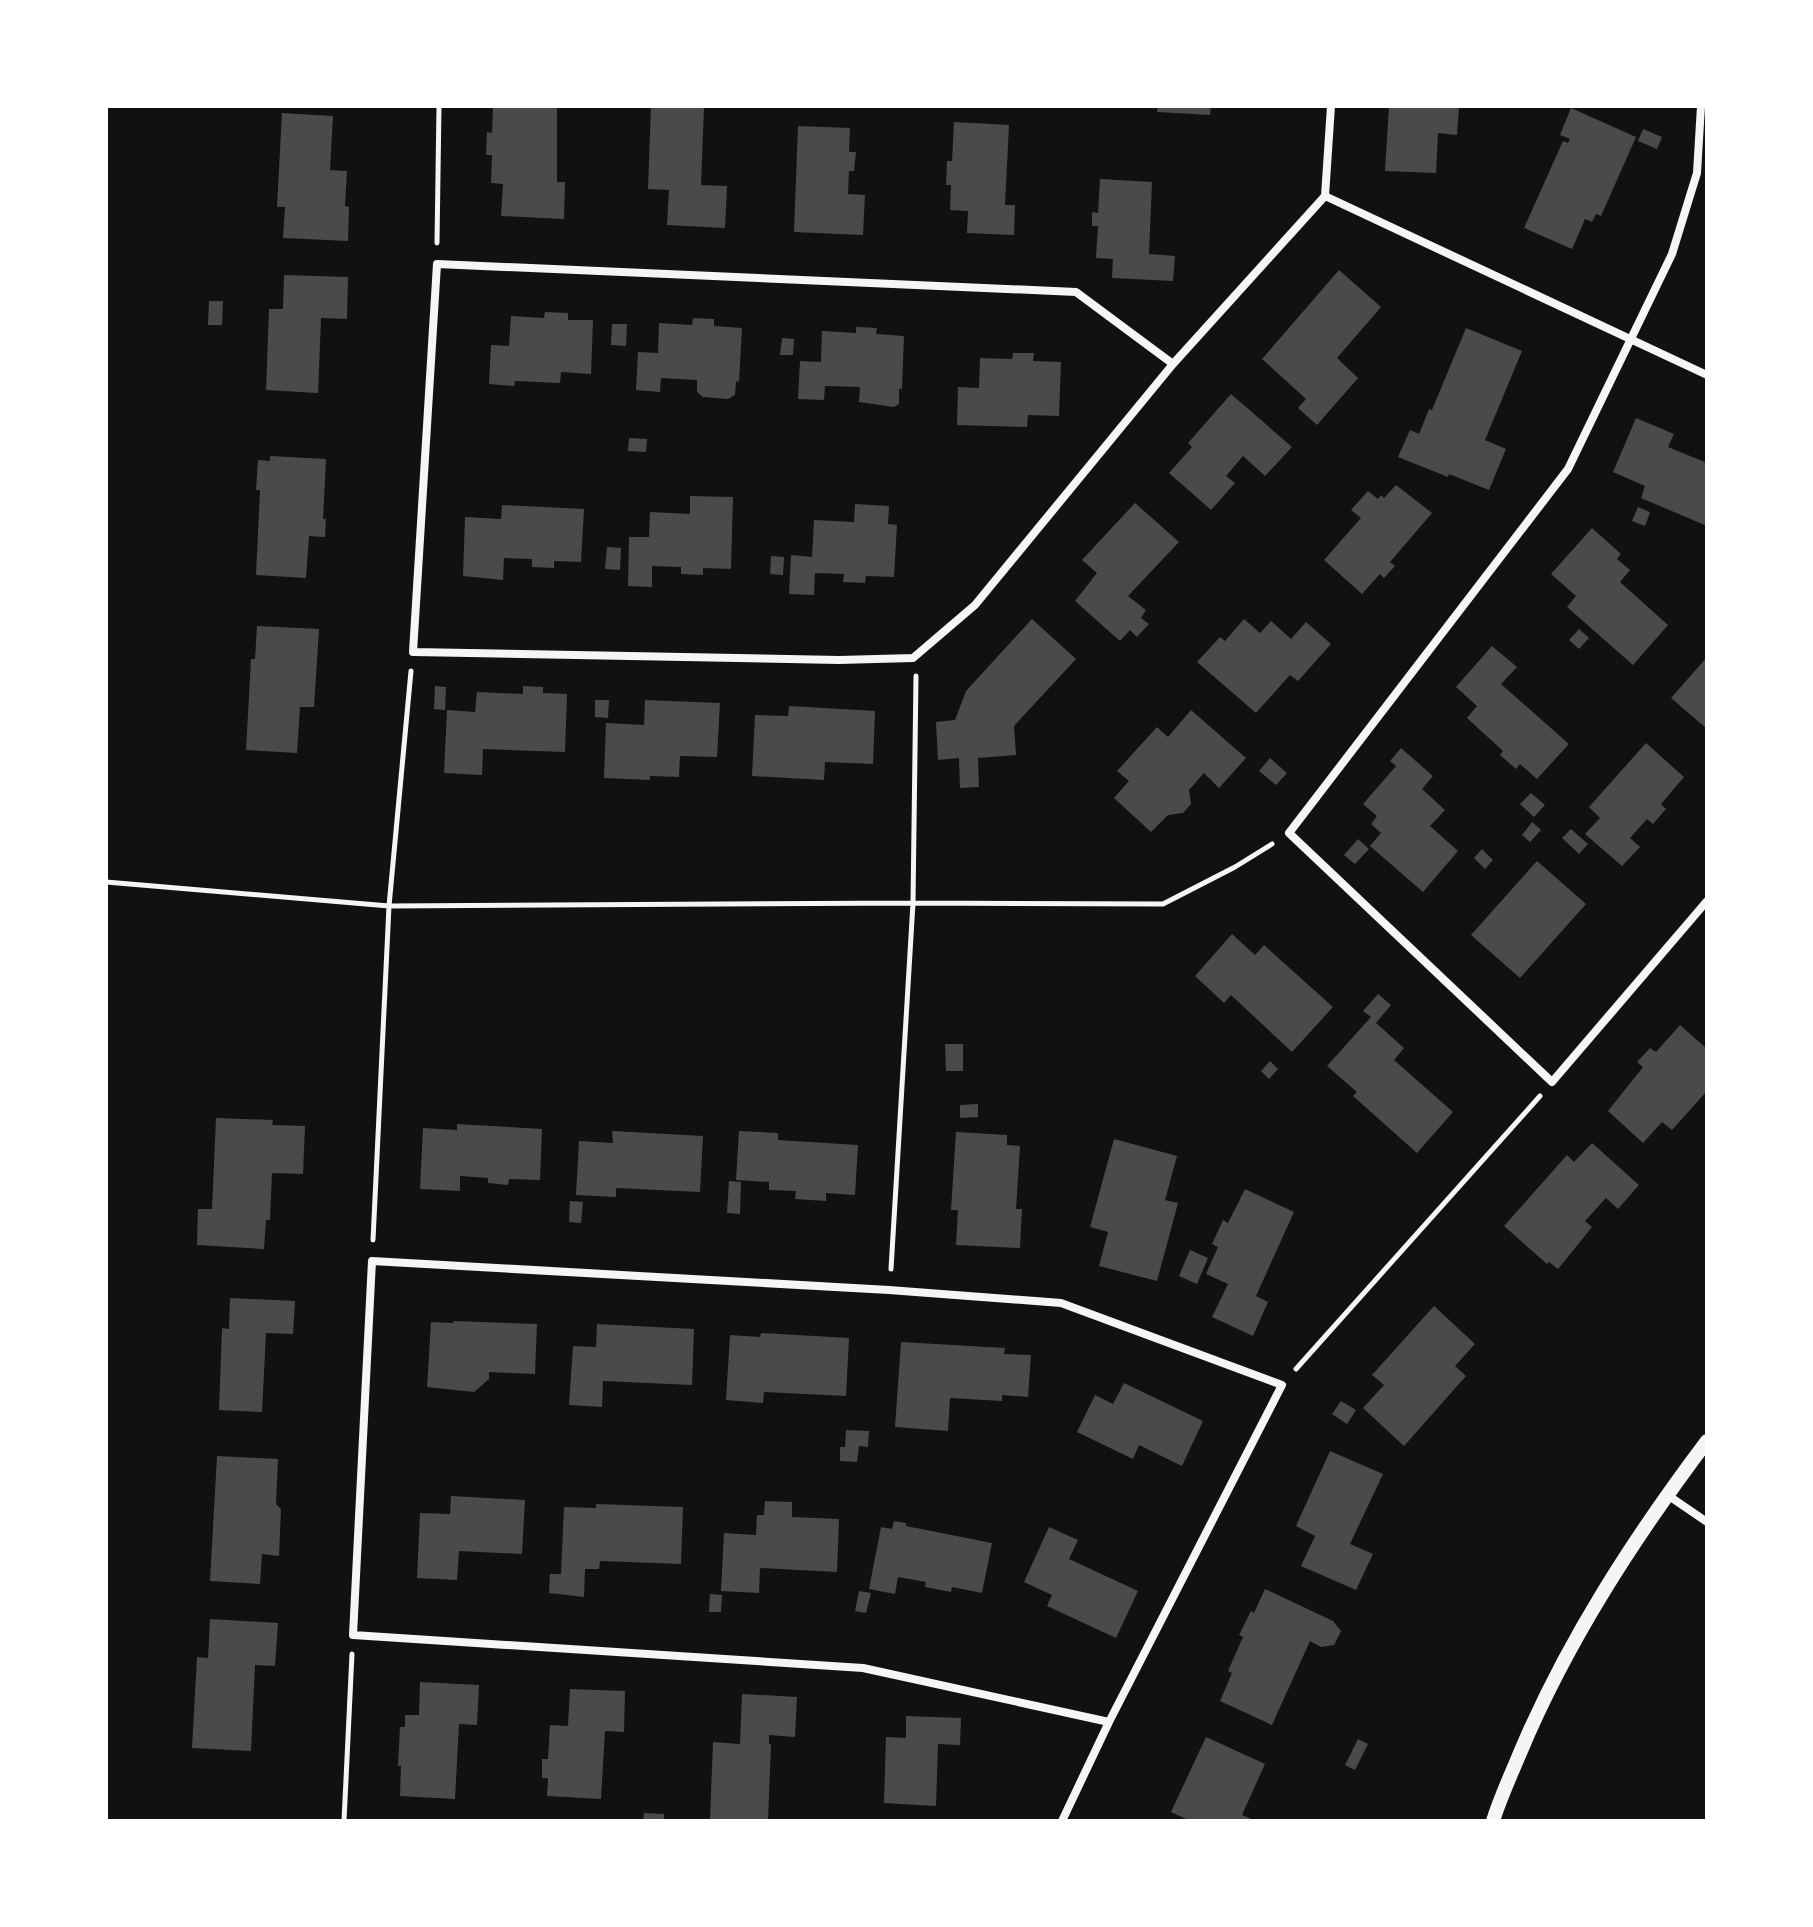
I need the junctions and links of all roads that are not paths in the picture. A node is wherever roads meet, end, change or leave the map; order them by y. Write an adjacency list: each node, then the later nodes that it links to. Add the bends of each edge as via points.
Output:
1 (1331, 106): 3 (street)
2 (1701, 106): 4 (street, via 1693,187 1672,254)
3 (1325, 196): 4 (street); 5 (street)
4 (1630, 339): 6 (street); 7 (street, via 1568,469 1289,833 1552,1082)
5 (1173, 364): 5 (street, via 975,605 913,658 413,652 437,264 1076,292)
6 (1707, 375)
7 (1707, 901)
8 (1707, 1441): 9 (street)
9 (1666, 1494): 10 (street); 13 (street, via 1596,1601 1539,1709)
10 (1707, 1522)
11 (1109, 1722): 11 (street, via 863,1668 353,1635 372,1261 1061,1303 1282,1385); 12 (street)
12 (1062, 1821)
13 (1493, 1821)

